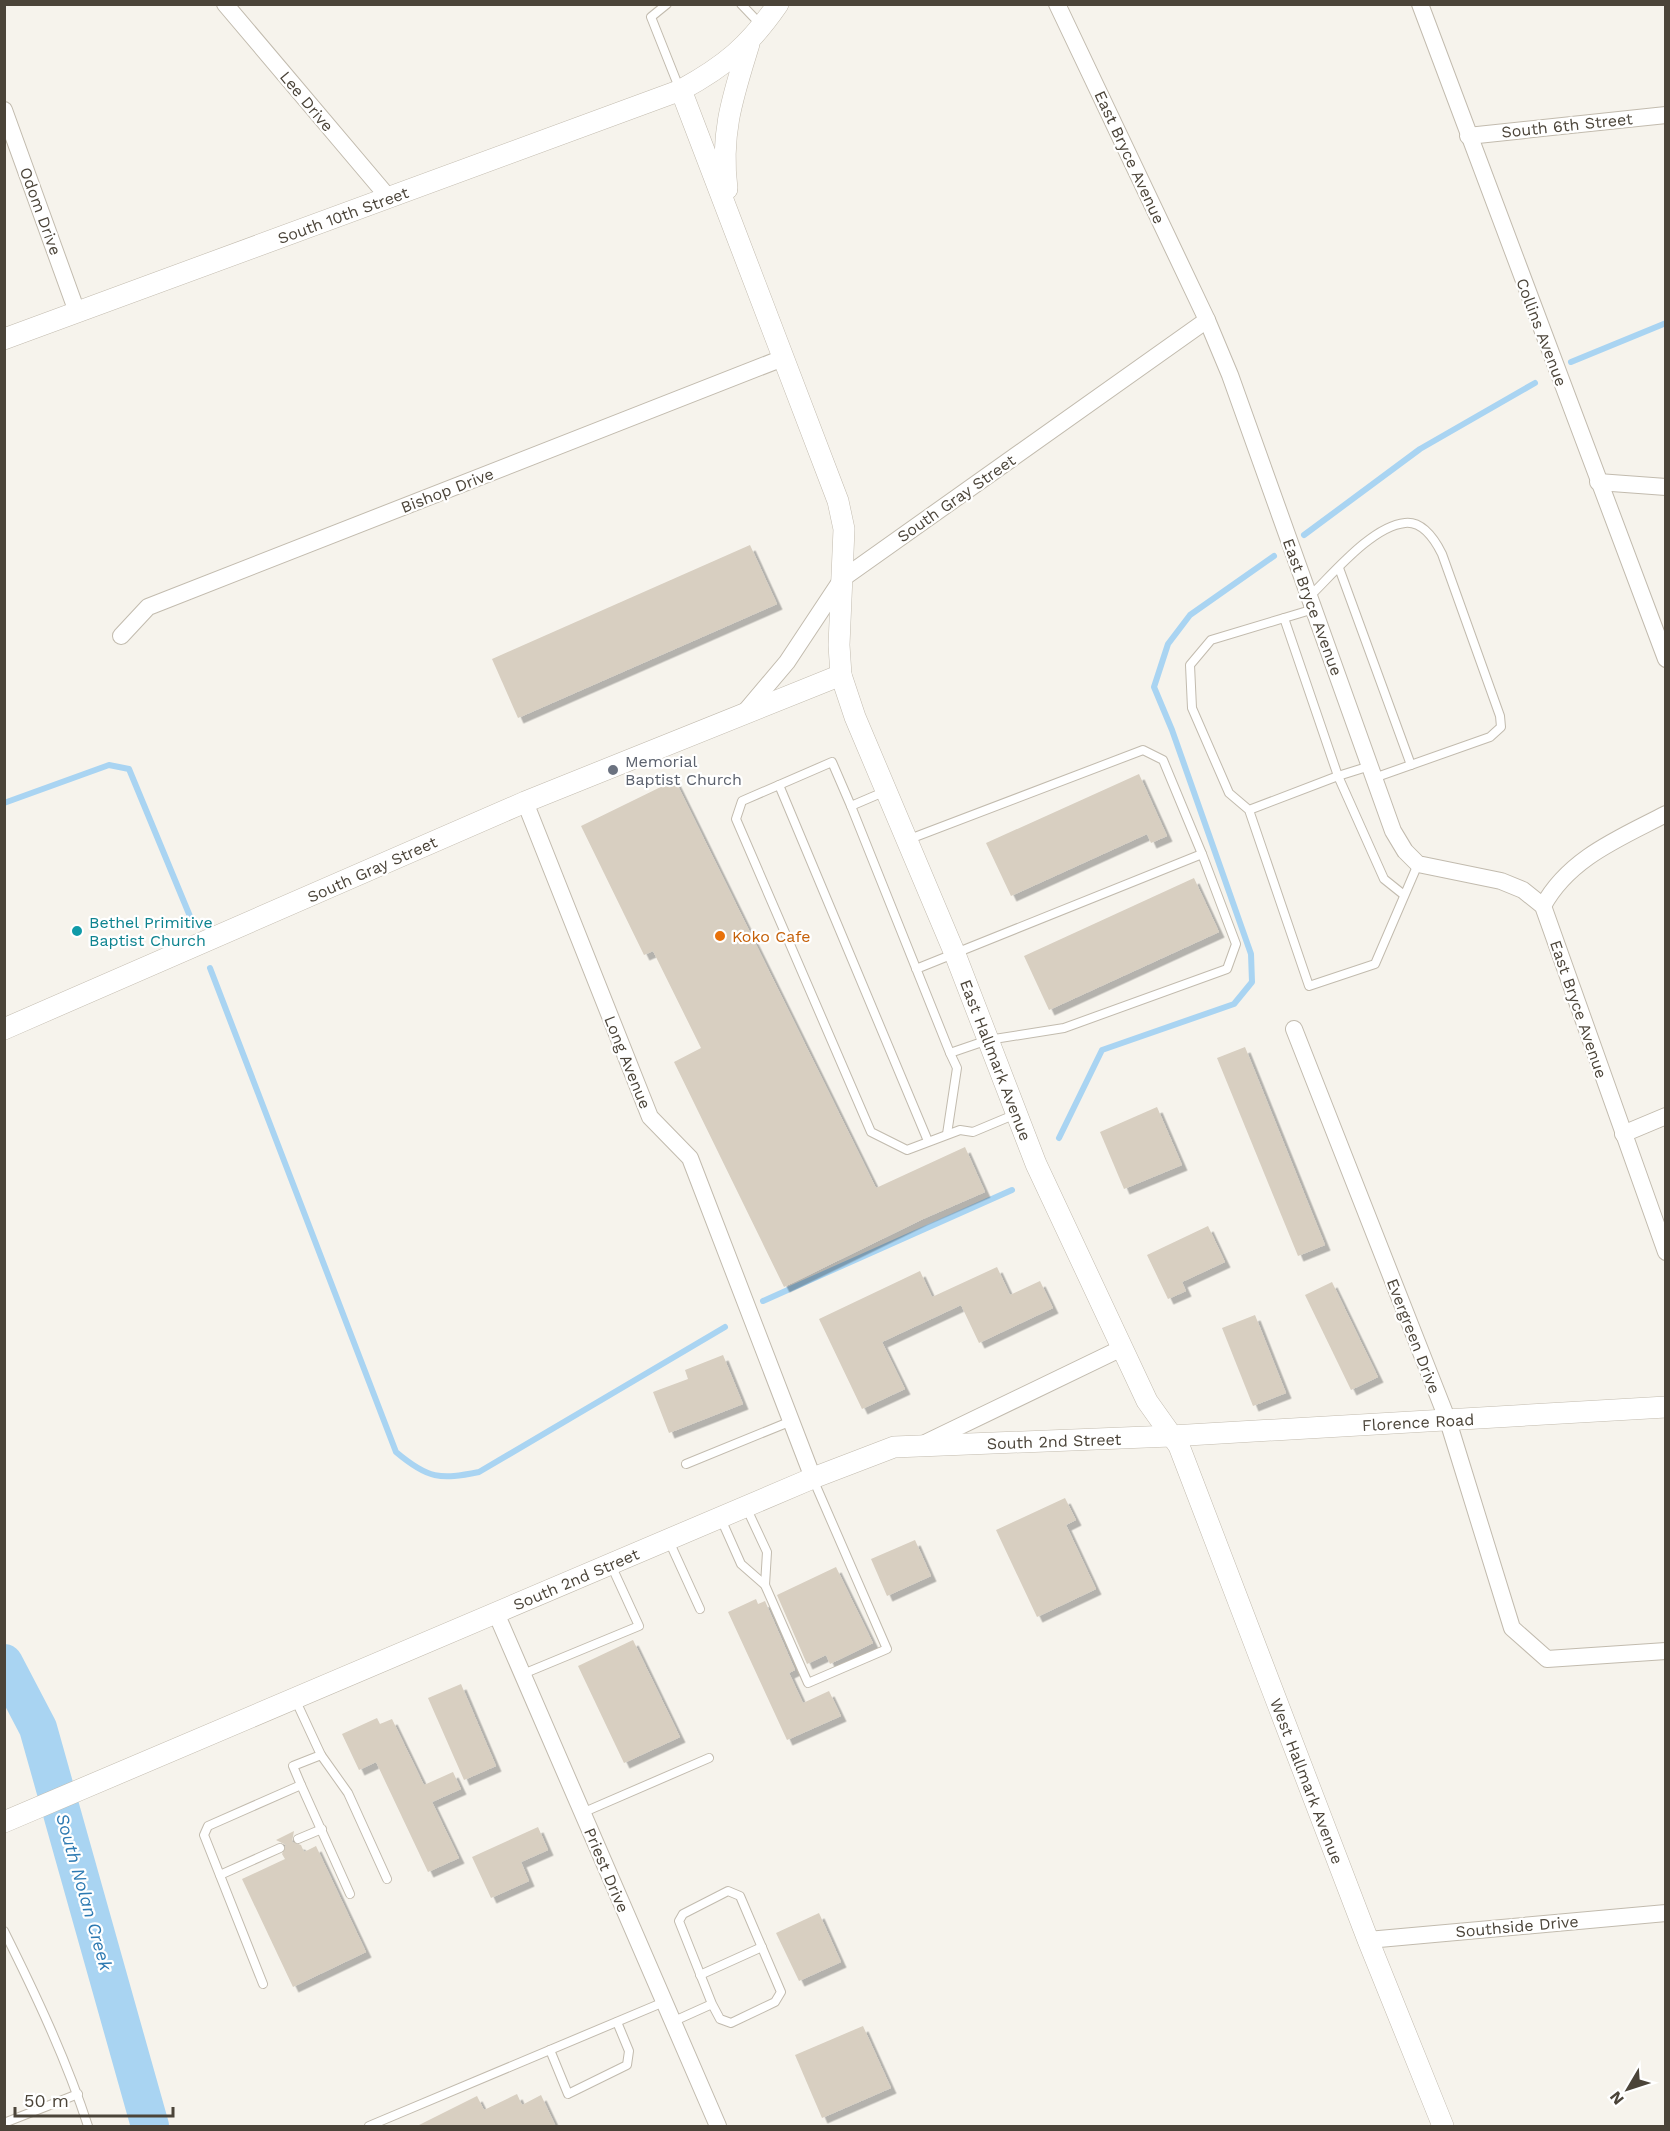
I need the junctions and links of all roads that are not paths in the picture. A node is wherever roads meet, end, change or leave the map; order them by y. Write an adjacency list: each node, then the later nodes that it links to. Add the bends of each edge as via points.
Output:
1 (225, 4): 12 (street, Lee Drive)
2 (668, 4): 8 (lane, via 651,17)
3 (741, 4): 7 (lane)
4 (778, 4): 7 (street)
5 (1057, 4): 15 (street, East Bryce Avenue)
6 (1420, 4): 11 (street, Collins Avenue)
7 (756, 34): 8 (street, South 10th Street, via 714,72); 13 (street, via 724,134 723,160)
8 (681, 90): 12 (street, South 10th Street); 13 (street)
9 (4, 110): 14 (street, Odom Drive)
10 (1665, 115): 11 (street, South 6th Street)
11 (1468, 136): 18 (street, Collins Avenue)
12 (389, 198): 14 (street, South 10th Street)
13 (731, 222): 17 (street, East Hallmark Avenue)
14 (76, 312): 16 (street, South 10th Street)
15 (1208, 320): 21 (street, South Gray Street); 22 (street, East Bryce Avenue)
16 (4, 339)
17 (783, 358): 21 (street, East Hallmark Avenue, via 838,501 844,529); 24 (street, Bishop Drive, via 148,607)
18 (1598, 482): 19 (street); 25 (street, Collins Avenue)
19 (1665, 487)
20 (1339, 568): 22 (lane); 28 (lane); 28 (lane, via 1367,541 1403,522 1422,528 1442,554 1502,723 1490,737)
21 (842, 579): 26 (street, East Hallmark Avenue, via 838,645); 27 (street, South Gray Street, via 787,662)
22 (1312, 603): 23 (lane); 29 (street, East Bryce Avenue)
23 (1284, 618): 30 (lane); 35 (lane, via 1210,640 1190,664 1192,708 1229,793)
24 (121, 636)
25 (1665, 659)
26 (842, 675): 27 (street, South Gray Street); 32 (street, East Hallmark Avenue)
27 (742, 715): 33 (street, South Gray Street)
28 (1411, 765): 29 (lane)
29 (1372, 772): 30 (lane); 39 (street, East Bryce Avenue, via 1394,831)
30 (1338, 776): 35 (lane); 40 (lane, via 1384,879)
31 (779, 785): 34 (lane, via 832,762); 52 (lane); 52 (lane, via 741,801 736,819 870,1132 906,1150)
32 (886, 791): 34 (lane); 37 (street, East Hallmark Avenue)
33 (525, 802): 44 (street, South Gray Street); 57 (street, Long Avenue, via 650,1117 690,1158)
34 (851, 806): 43 (lane)
35 (1249, 810): 40 (lane, via 1309,986 1375,964)
36 (1665, 813): 41 (street, via 1584,858 1552,888)
37 (907, 840): 38 (lane, via 1143,750 1163,760); 42 (street, East Hallmark Avenue)
38 (1202, 854): 42 (lane); 46 (lane, via 1236,944 1227,969 1064,1028)
39 (1418, 864): 40 (lane); 41 (street, via 1501,881 1523,890)
40 (1404, 895)
41 (1543, 906): 51 (street, East Bryce Avenue)
42 (955, 954): 43 (lane); 46 (street, East Hallmark Avenue)
43 (916, 969): 47 (lane)
44 (4, 1029)
45 (1294, 1029): 56 (street, Evergreen Drive)
46 (988, 1040): 47 (lane); 48 (street, East Hallmark Avenue)
47 (950, 1053): 50 (lane, via 957,1068)
48 (1017, 1114): 50 (lane, via 973,1132); 54 (street, East Hallmark Avenue, via 1036,1164)
49 (1665, 1116): 51 (street)
50 (947, 1134): 52 (lane)
51 (1623, 1134): 53 (street, East Bryce Avenue)
52 (928, 1141)
53 (1665, 1252)
54 (1122, 1348): 58 (street, East Hallmark Avenue, via 1147,1401); 59 (street)
55 (1665, 1407): 56 (street, Florence Road)
56 (1448, 1421): 58 (street, Florence Road); 69 (street, Evergreen Drive, via 1512,1629 1547,1659)
57 (789, 1422): 60 (lane); 61 (street, Long Avenue)
58 (1171, 1436): 59 (street, South 2nd Street); 85 (street, West Hallmark Avenue, via 1179,1446)
59 (919, 1446): 61 (street, South 2nd Street, via 894,1447)
60 (686, 1464)
61 (813, 1478): 62 (street, South 2nd Street); 66 (lane, via 887,1649 808,1683)
62 (746, 1507): 63 (street, South 2nd Street); 66 (lane, via 767,1552)
63 (721, 1517): 64 (street, South 2nd Street); 66 (lane, via 741,1564)
64 (668, 1540): 65 (street, South 2nd Street); 67 (lane)
65 (611, 1564): 68 (street, South 2nd Street); 70 (lane, via 639,1626)
66 (765, 1585)
67 (700, 1609)
68 (496, 1613): 70 (street, Priest Drive); 71 (street, South 2nd Street)
69 (1665, 1651)
70 (523, 1674): 75 (street, Priest Drive)
71 (296, 1699): 72 (lane); 76 (street, South 2nd Street)
72 (321, 1755): 74 (lane, via 293,1766); 81 (lane, via 348,1793)
73 (709, 1758): 75 (lane)
74 (301, 1785): 77 (lane); 80 (lane, via 208,1826 204,1834)
75 (582, 1812): 89 (street, Priest Drive)
76 (4, 1822)
77 (322, 1829): 78 (lane); 82 (lane)
78 (298, 1839)
79 (280, 1848): 80 (lane)
80 (220, 1875): 88 (lane)
81 (387, 1878)
82 (350, 1894)
83 (1665, 1913): 85 (street, Southside Drive)
84 (4, 1931): 94 (lane)
85 (1368, 1940): 99 (street, West Hallmark Avenue)
86 (762, 1947): 87 (lane); 87 (lane, via 740,1896 728,1891 680,1917); 90 (lane, via 781,1992 775,2002 731,2023 720,2019)
87 (700, 1975): 90 (lane)
88 (263, 1984)
89 (664, 2002): 91 (lane); 92 (street, Priest Drive)
90 (712, 2004): 92 (lane)
91 (617, 2022): 93 (lane); 93 (lane, via 629,2051 627,2065 568,2094)
92 (672, 2022): 98 (street, Priest Drive)
93 (550, 2050): 97 (lane)
94 (78, 2094): 95 (lane); 96 (lane)
95 (4, 2122)
96 (88, 2127)
97 (369, 2127)
98 (718, 2127)
99 (1443, 2127)

